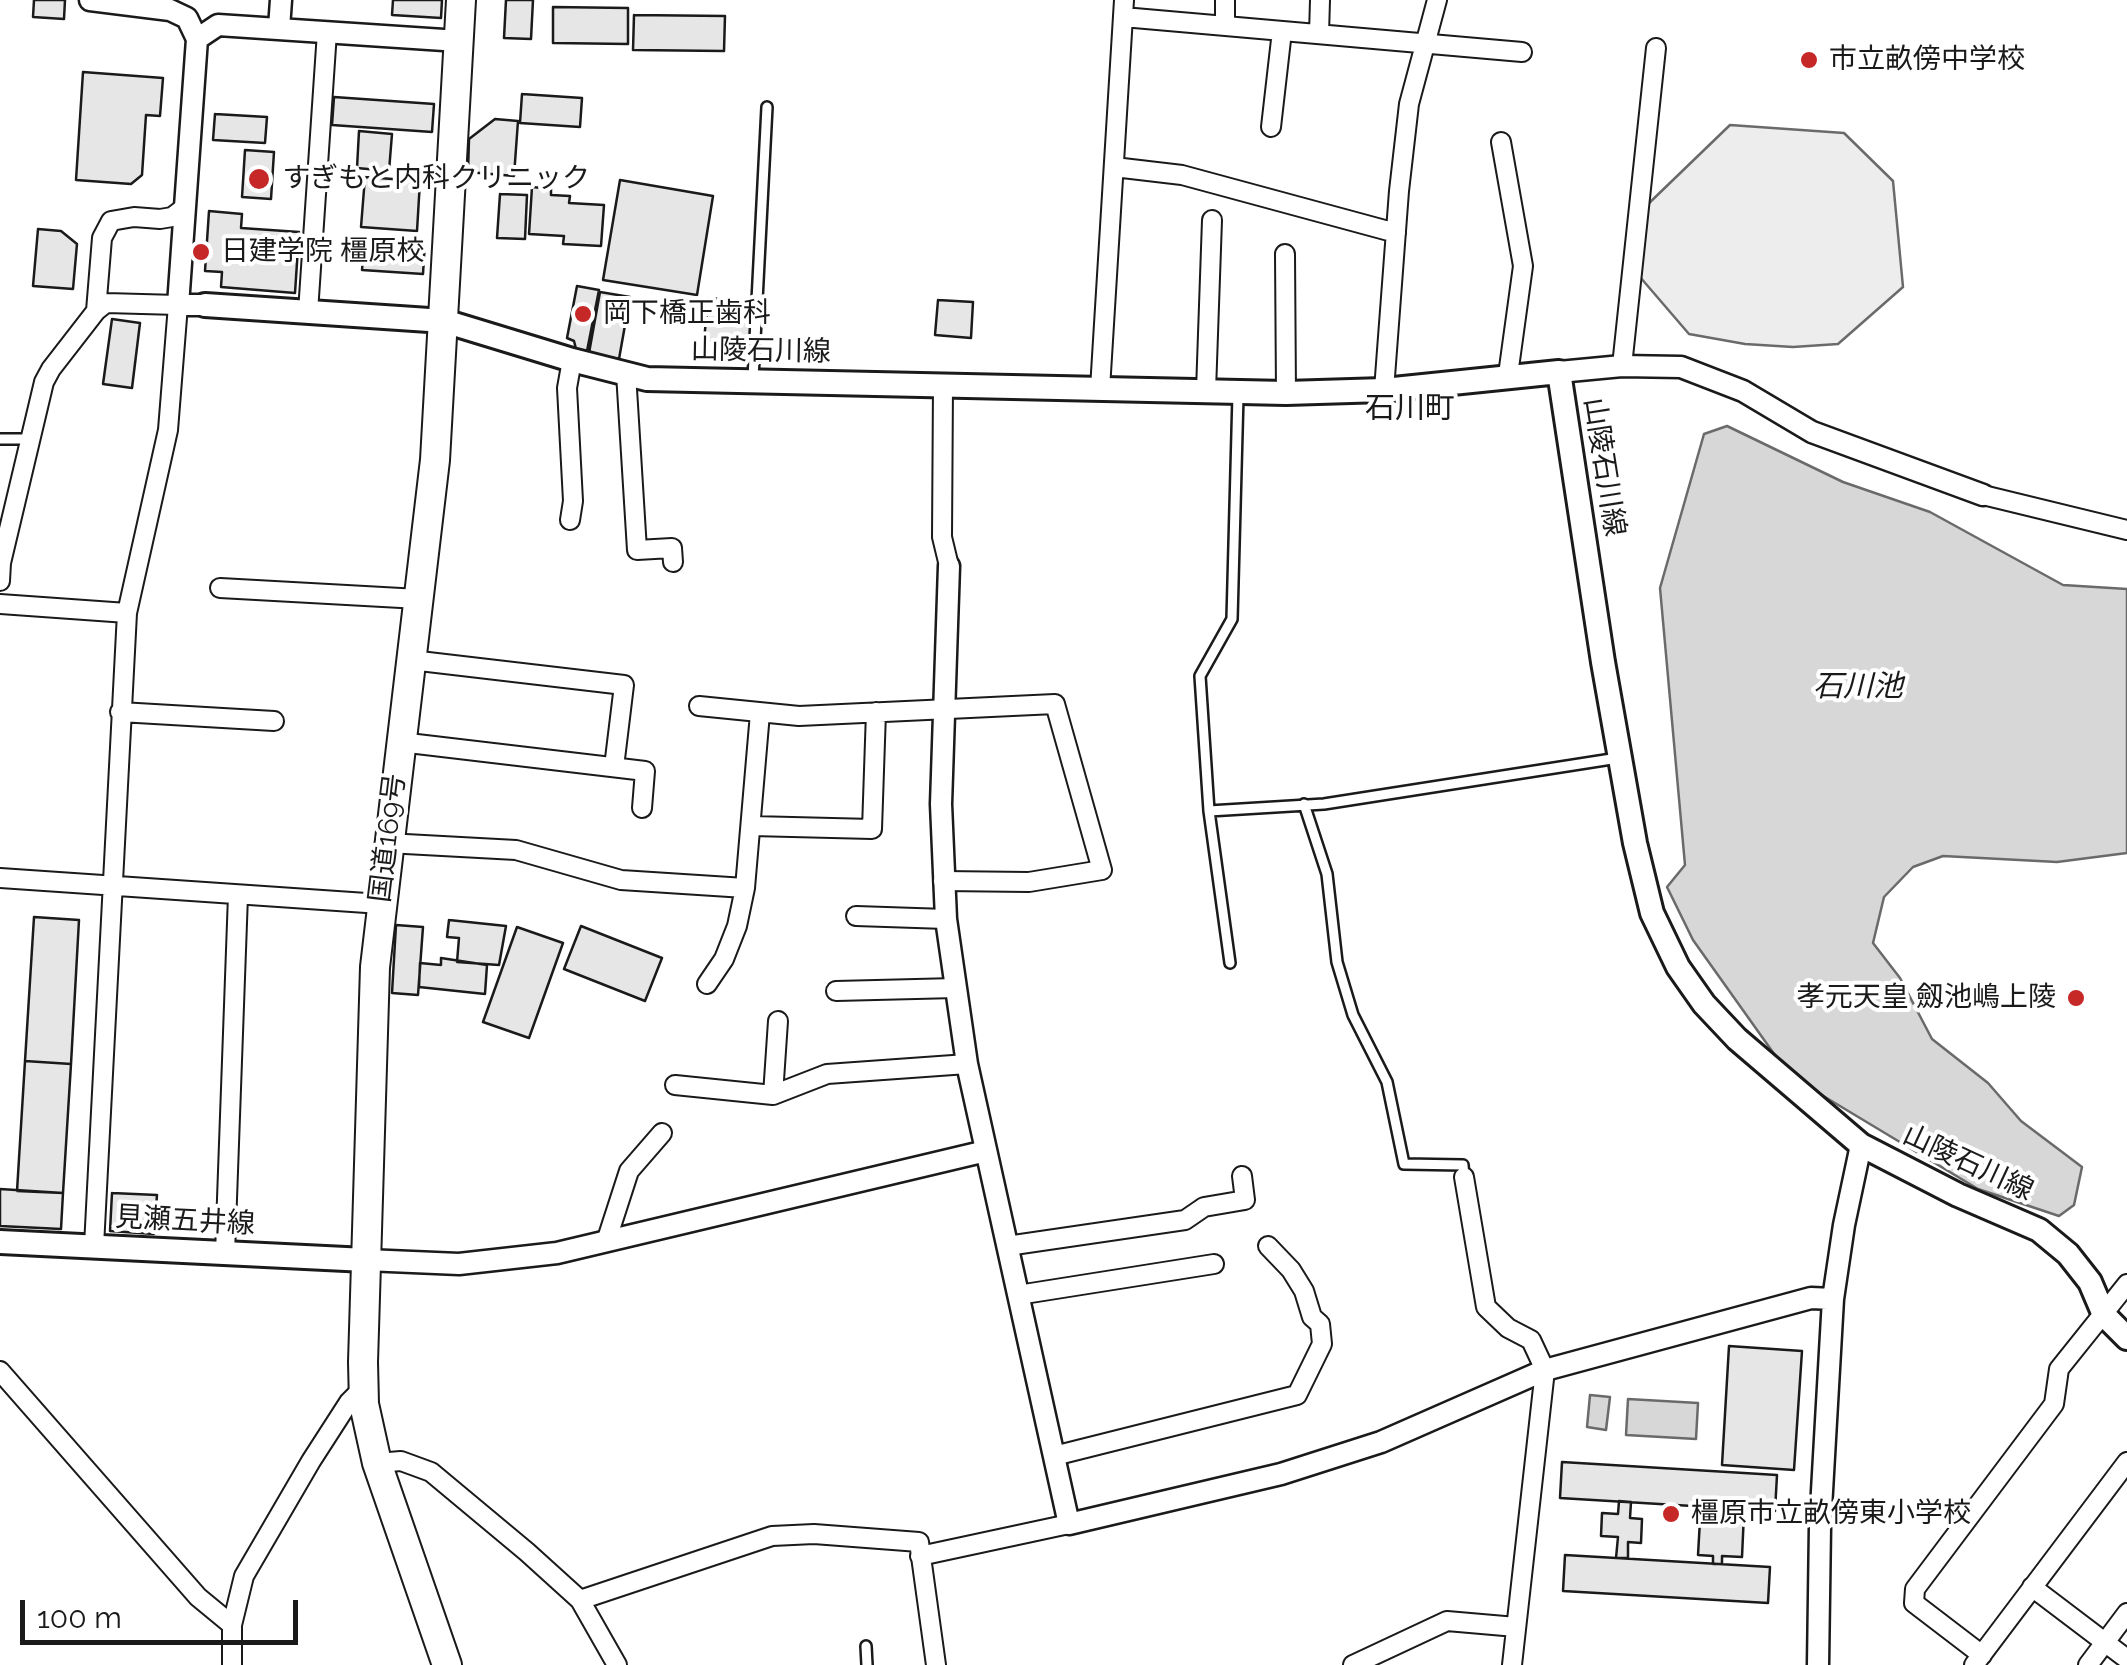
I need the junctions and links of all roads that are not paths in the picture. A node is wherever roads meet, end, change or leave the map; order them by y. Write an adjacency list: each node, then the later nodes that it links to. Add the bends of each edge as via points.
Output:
1 (90, 0): 13 (street, via 170,10 186,18)
2 (281, 0): 9 (street)
3 (461, 0): 14 (highway, 国道169号)
4 (1225, 0): 8 (street)
5 (1320, 0): 12 (street)
6 (1437, 0): 15 (street)
7 (1123, 8): 8 (street); 21 (street)
8 (1225, 26): 10 (street)
9 (279, 28): 11 (street); 13 (street, via 218,24)
10 (1282, 31): 12 (street); 19 (street)
11 (328, 32): 14 (street); 32 (street)
12 (1319, 34): 15 (street)
13 (197, 38): 22 (street)
14 (459, 40): 33 (highway, 国道169号)
15 (1426, 46): 17 (street); 24 (street, via 1409,104)
16 (1656, 48): 35 (street)
17 (1522, 52)
18 (767, 107): 39 (lane)
19 (1271, 126)
20 (1501, 142): 38 (street, via 1523,266)
21 (1114, 167): 24 (street, via 1182,175); 41 (street)
22 (184, 208): 26 (street, via 160,220 111,221 102,238); 27 (street)
23 (1212, 220): 43 (street)
24 (1396, 233): 42 (street)
25 (1285, 254): 44 (street)
26 (100, 272): 28 (street, via 115,298); 31 (street)
27 (180, 278): 29 (street); 30 (street)
28 (127, 302): 29 (street); 31 (street)
29 (178, 305): 30 (street); 57 (street, via 168,430)
30 (205, 305): 32 (main road, 山陵石川線)
31 (96, 311): 47 (street, via 44,382)
32 (308, 312): 33 (main road, 山陵石川線)
33 (444, 322): 34 (main road, 山陵石川線); 55 (highway, 国道169号)
34 (572, 360): 37 (main road, 山陵石川線); 49 (street)
35 (1622, 366): 36 (street); 48 (street, via 1681,367 1743,391 1812,432)
36 (1559, 372): 38 (main road, 山陵石川線); 66 (main road, 山陵石川線)
37 (626, 373): 39 (main road, 山陵石川線); 51 (street, via 637,550 672,548)
38 (1508, 375): 42 (main road, 山陵石川線)
39 (753, 381): 40 (main road, 山陵石川線)
40 (943, 386): 41 (main road, 山陵石川線); 52 (street, via 942,537)
41 (1100, 389): 43 (main road, 山陵石川線)
42 (1384, 390): 44 (main road, 山陵石川線)
43 (1206, 391): 45 (main road, 山陵石川線)
44 (1286, 392): 45 (main road, 山陵石川線)
45 (1238, 393): 70 (lane, via 1232,620 1200,676)
46 (0, 438): 47 (lane)
47 (32, 439): 53 (street)
48 (1984, 495): 50 (street)
49 (570, 520)
50 (2127, 530)
51 (673, 562)
52 (950, 566): 60 (street)
53 (0, 581)
54 (220, 588): 55 (street)
55 (419, 600): 58 (highway, 国道169号)
56 (0, 604): 57 (street)
57 (127, 613): 61 (street)
58 (411, 660): 65 (highway, 国道169号); 67 (street, via 624,686)
59 (699, 706): 63 (street)
60 (946, 711): 62 (street); 74 (street); 74 (street, via 1056,704 1102,870 1029,882)
61 (120, 712): 64 (street); 75 (street)
62 (876, 712): 63 (street); 71 (street, via 872,829)
63 (760, 714): 71 (street)
64 (274, 721)
65 (400, 742): 67 (street); 72 (highway, 国道169号)
66 (1618, 758): 68 (lane); 90 (main road, 山陵石川線, via 1652,913 1678,967 1737,1039)
67 (614, 767): 69 (street, via 646,771)
68 (1304, 804): 70 (lane); 93 (lane, via 1327,874 1337,962 1387,1082 1404,1164 1463,1165)
69 (642, 808)
70 (1209, 812): 81 (lane)
71 (752, 826): 76 (street)
72 (387, 844): 76 (street, via 516,850 621,880); 78 (highway, 国道169号)
73 (0, 878): 75 (street)
74 (944, 881): 80 (street)
75 (111, 887): 77 (street); 96 (street)
76 (745, 888): 82 (street, via 724,959)
77 (238, 895): 78 (street); 99 (street)
78 (380, 904): 100 (highway, 国道169号)
79 (856, 916): 80 (street)
80 (946, 920): 83 (street)
81 (1230, 963)
82 (707, 984)
83 (956, 988): 84 (street); 86 (street)
84 (836, 991)
85 (778, 1021): 88 (street)
86 (967, 1064): 88 (street, via 827,1074); 91 (street)
87 (675, 1085): 88 (street)
88 (774, 1095)
89 (662, 1133): 95 (street, via 630,1171)
90 (1861, 1145): 104 (street); 105 (main road, 山陵石川線, via 2039,1230 2090,1282)
91 (986, 1151): 95 (street); 97 (street)
92 (1242, 1176): 97 (street, via 1245,1200 1204,1207 1184,1220)
93 (1464, 1177): 108 (street, via 1486,1308 1531,1340)
94 (0, 1242): 96 (main road, 見瀬五井線)
95 (606, 1242): 100 (street, via 489,1262)
96 (94, 1246): 99 (main road, 見瀬五井線)
97 (1007, 1246): 103 (street)
98 (1268, 1246): 110 (street, via 1291,1270 1320,1324 1322,1344 1297,1395)
99 (225, 1254): 100 (main road, 見瀬五井線)
100 (366, 1260): 109 (highway, 国道169号)
101 (1214, 1264): 103 (street)
102 (2127, 1284): 105 (street)
103 (1018, 1295): 110 (street)
104 (1833, 1299): 108 (street, via 1811,1298); 131 (street)
105 (2104, 1315): 106 (main road, 山陵石川線); 123 (street, via 2058,1369 2054,1404 1915,1589 1914,1603)
106 (2127, 1338)
107 (0, 1370): 118 (street, via 198,1597)
108 (1545, 1370): 113 (street, via 1381,1442 1281,1474); 119 (street)
109 (364, 1387): 112 (highway, 国道169号); 118 (street, via 311,1461 244,1576)
110 (1054, 1456): 113 (street)
111 (2127, 1462): 115 (street)
112 (377, 1463): 116 (street, via 431,1472); 125 (highway, 国道169号)
113 (1069, 1524): 114 (street)
114 (920, 1556): 116 (street, via 920,1542 772,1536); 128 (street)
115 (2032, 1588): 120 (street); 123 (street)
116 (580, 1600): 126 (street)
117 (2127, 1613): 120 (street)
118 (232, 1624): 124 (street)
119 (1516, 1627): 129 (street, via 1447,1621); 130 (street)
120 (2104, 1643): 122 (street); 132 (street)
121 (866, 1646): 127 (lane)
122 (2127, 1659)
123 (1978, 1660)
124 (232, 1665)
125 (447, 1665)
126 (617, 1665)
127 (867, 1665)
128 (936, 1665)
129 (1353, 1665)
130 (1512, 1665)
131 (1818, 1665)
132 (2088, 1665)

